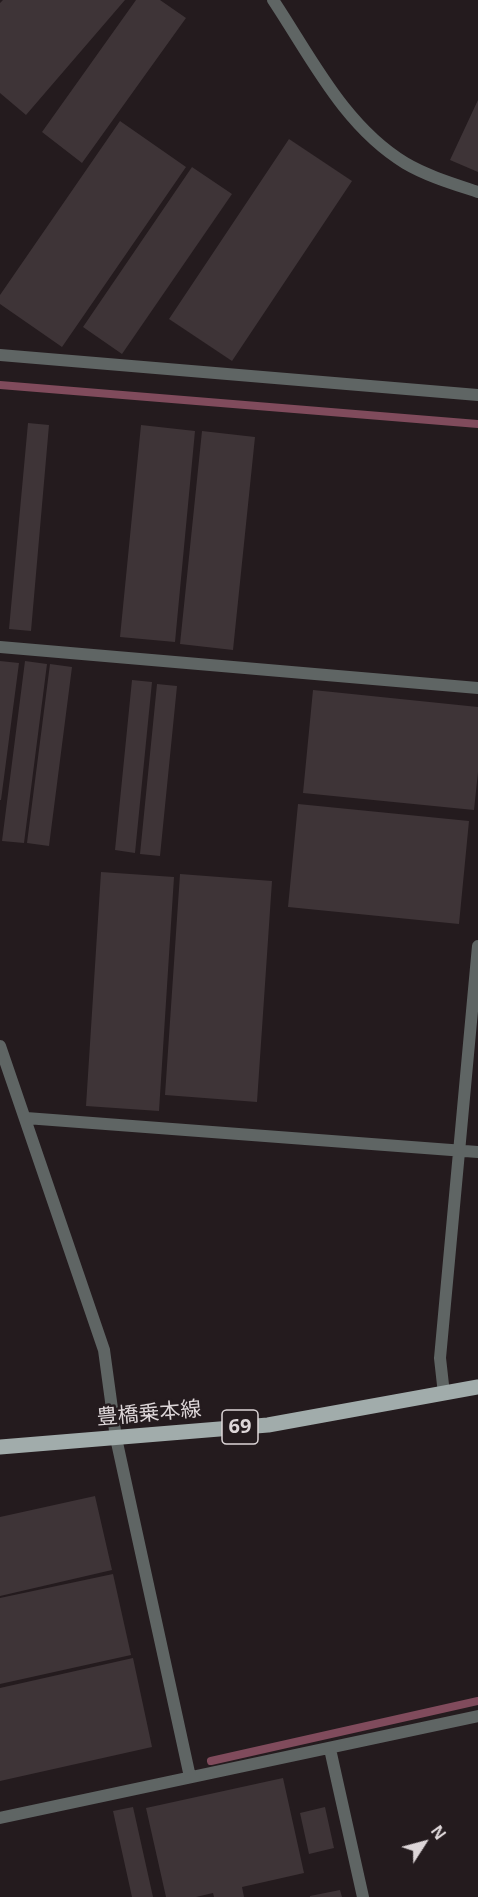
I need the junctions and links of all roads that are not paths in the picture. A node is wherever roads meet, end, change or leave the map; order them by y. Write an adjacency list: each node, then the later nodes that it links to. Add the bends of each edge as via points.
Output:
1 (273, 0): 2 (street, via 341,104 370,136 406,163)
2 (478, 192)
3 (0, 355): 4 (street)
4 (478, 395)
5 (0, 646): 6 (street)
6 (478, 688)
7 (478, 946): 10 (street)
8 (0, 1047): 9 (street)
9 (26, 1118): 10 (street); 14 (street, via 104,1350)
10 (461, 1151): 11 (street); 13 (street, via 440,1358)
11 (478, 1152)
12 (478, 1387): 13 (main road, 豊橋乗本線 / 69)
13 (444, 1394): 14 (main road, 豊橋乗本線 / 69, via 267,1425)
14 (116, 1438): 15 (main road, 豊橋乗本線 / 69); 18 (street)
15 (0, 1447)
16 (478, 1716): 17 (street)
17 (330, 1749): 18 (street); 20 (street)
18 (189, 1777): 19 (street)
19 (0, 1818)
20 (363, 1897)

